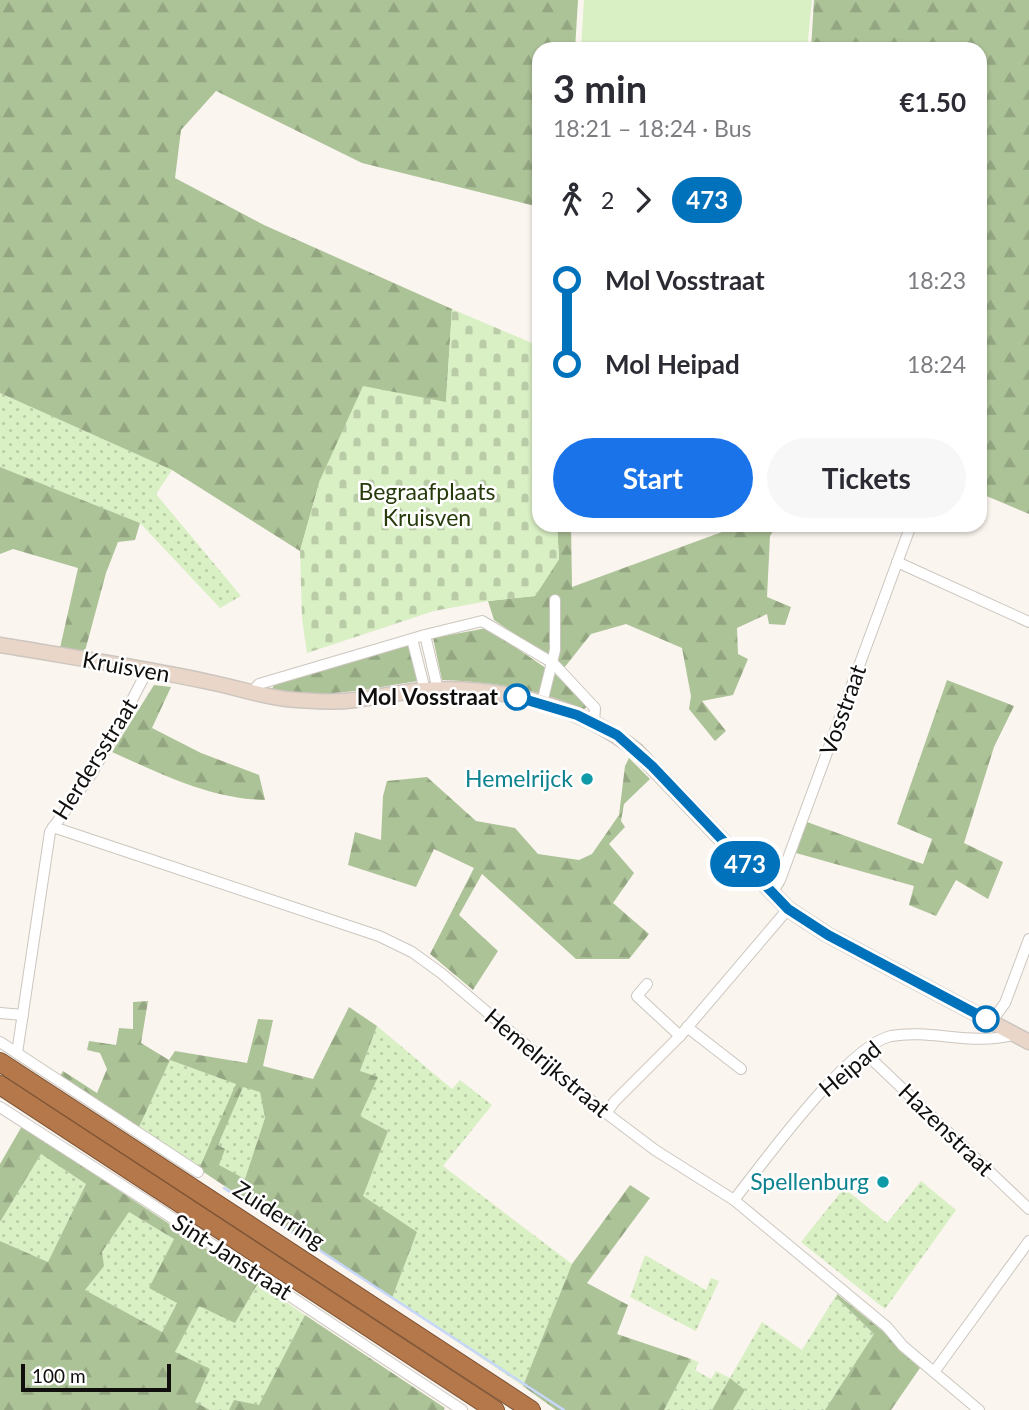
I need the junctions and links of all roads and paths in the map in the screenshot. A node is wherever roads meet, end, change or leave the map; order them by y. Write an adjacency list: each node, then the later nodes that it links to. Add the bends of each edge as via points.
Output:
1 (908, 532): 2 (street, Vosstraat)
2 (897, 562): 4 (street); 15 (street, Vosstraat)
3 (555, 600): 8 (street)
4 (1029, 622)
5 (425, 635): 6 (street); 8 (street, via 482,621); 10 (street)
6 (412, 639): 10 (street); 11 (street, via 260,684)
7 (0, 645): 9 (street, Kruisven)
8 (553, 663): 12 (street); 13 (street, via 595,708)
9 (147, 671): 11 (street, Kruisven); 14 (street, Herdersstraat, via 104,752)
10 (432, 690): 11 (street, Kruisven, via 353,701); 12 (street, Kruisven, via 484,692)
11 (250, 693)
12 (542, 703): 13 (street, Kruisven)
13 (594, 723): 15 (street, Kruisven, via 637,751)
14 (53, 827): 20 (street, Herdersstraat); 33 (street, Hemelrijkstraat, via 379,936 412,952)
15 (772, 893): 16 (street, Kruisven)
16 (788, 909): 21 (street, Kruisven); 22 (street)
17 (1029, 939): 21 (street, via 1005,1003)
18 (647, 984): 24 (street, via 637,996)
19 (0, 1013): 20 (street)
20 (23, 1015): 28 (street, Herdersstraat)
21 (991, 1022): 23 (street, Kruisven)
22 (687, 1027): 24 (street); 30 (street)
23 (1013, 1035): 26 (street, Kruisven); 27 (street, Heipad, via 977,1040 908,1034 888,1037)
24 (680, 1036): 33 (street)
25 (0, 1042): 28 (street)
26 (1029, 1042)
27 (864, 1052): 35 (street, Heipad, via 828,1083); 36 (street, Hazenstraat)
28 (17, 1053): 34 (street)
29 (0, 1062): 41 (highway, Zuiderring)
30 (741, 1069)
31 (0, 1085): 40 (highway, Zuiderring)
32 (0, 1107): 39 (street, Sint-Janstraat)
33 (607, 1113): 35 (street, Hemelrijkstraat)
34 (198, 1172)
35 (734, 1200): 38 (street, Hemelrijkstraat, via 887,1326)
36 (1029, 1209)
37 (1029, 1241): 38 (street)
38 (934, 1372): 42 (street, Hemelrijkstraat)
39 (462, 1410)
40 (495, 1410)
41 (531, 1410)
42 (979, 1410)

